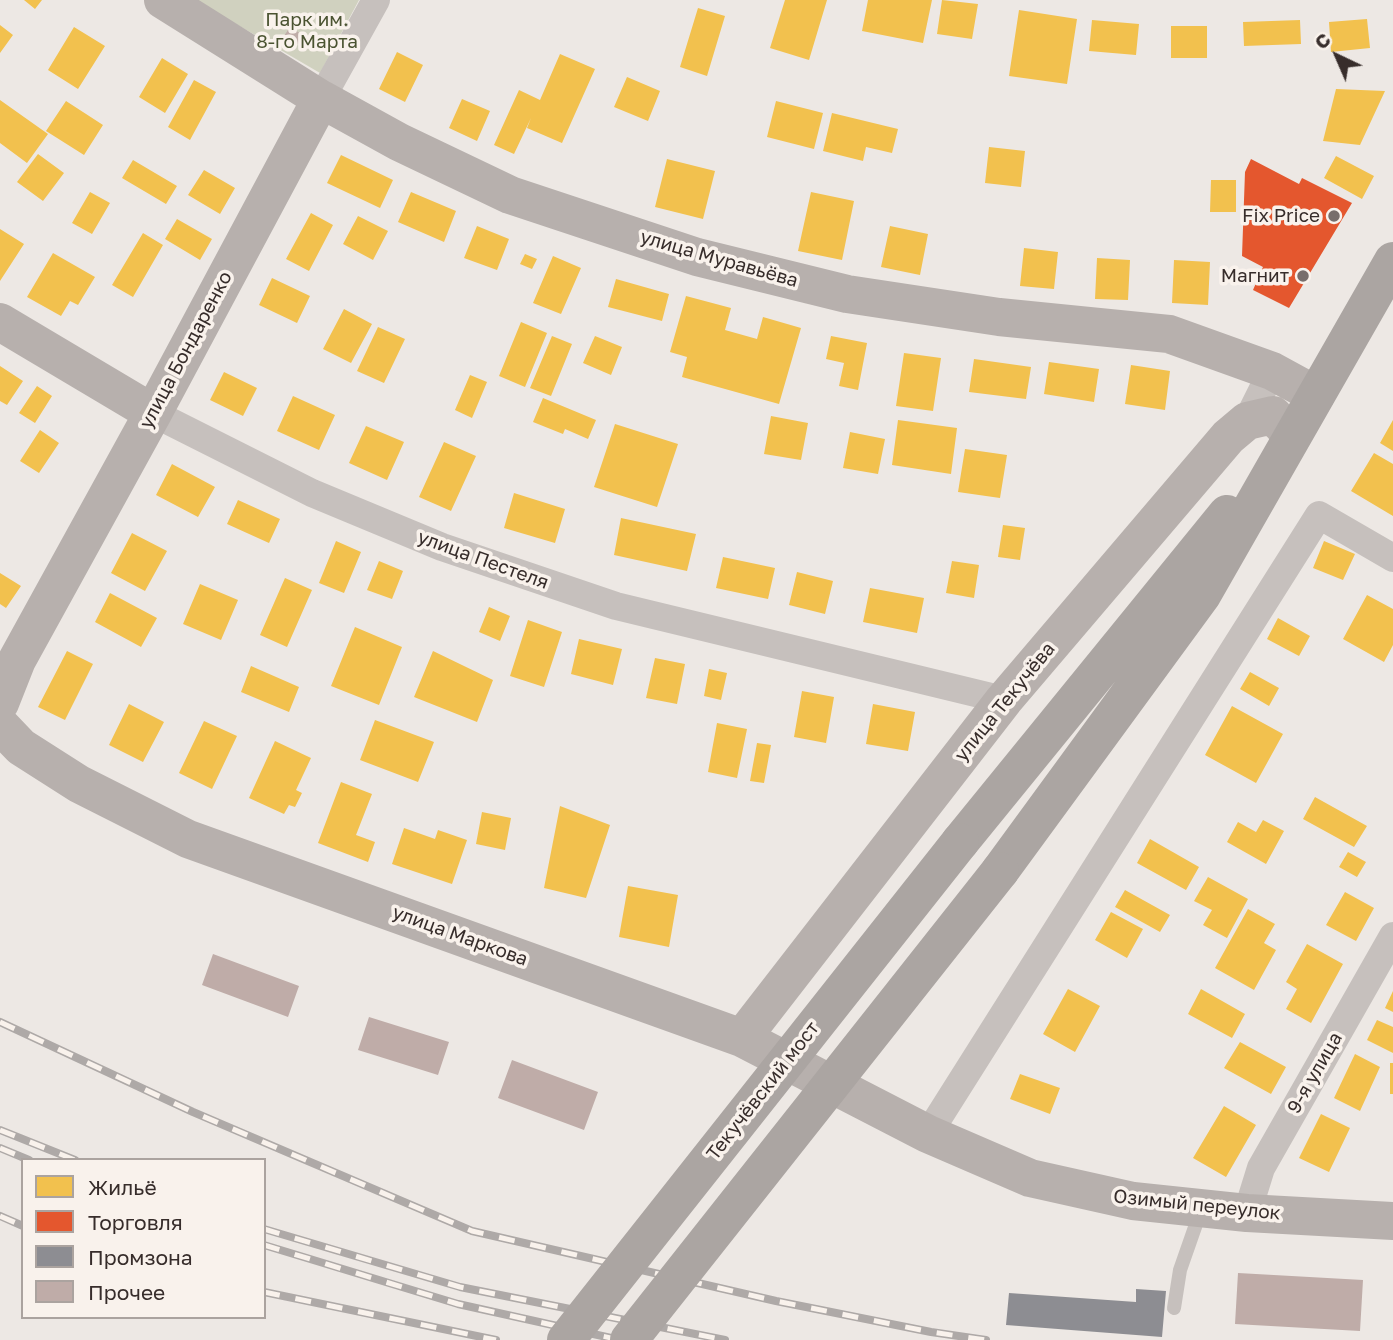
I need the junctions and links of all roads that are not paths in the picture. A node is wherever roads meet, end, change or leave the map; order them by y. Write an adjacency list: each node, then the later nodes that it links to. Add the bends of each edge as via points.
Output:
1 (163, 0): 3 (street, улица Муравьёва)
2 (376, 0): 3 (street, улица Бондаренко)
3 (321, 99): 6 (street, улица Муравьёва, via 510,195 697,257 847,294 999,317 1169,334); 7 (street, улица Бондаренко)
4 (1393, 261): 8 (main road)
5 (0, 322): 7 (street, улица Пестеля)
6 (1272, 372): 8 (street, улица Муравьёва); 9 (street)
7 (153, 414): 11 (street, улица Бондаренко); 12 (street, улица Пестеля, via 312,493 442,547 591,598)
8 (1301, 420): 9 (street, via 1285,428 1273,415); 22 (main road, Текучёвский мост, bridge); 23 (main road, bridge, via 1202,595 1000,871)
9 (1247, 421): 12 (street, улица Текучёва, via 1228,437)
10 (1393, 558): 17 (street, via 1319,515)
11 (9, 654): 13 (street, улица Бондаренко)
12 (1004, 700): 16 (street, улица Текучёва)
13 (0, 703)
14 (0, 725): 16 (street, улица Маркова, via 21,747 79,784 188,839)
15 (1393, 936): 19 (street, 9-я улица, via 1261,1168)
16 (742, 1038): 17 (street, улица Маркова)
17 (928, 1135): 18 (street, Озимый переулок, via 1030,1178 1133,1201)
18 (1201, 1209): 19 (street, Озимый переулок); 21 (lane, via 1180,1270)
19 (1247, 1213): 20 (street, Озимый переулок)
20 (1393, 1221)
21 (1174, 1308)
22 (566, 1340)
23 (629, 1340)

